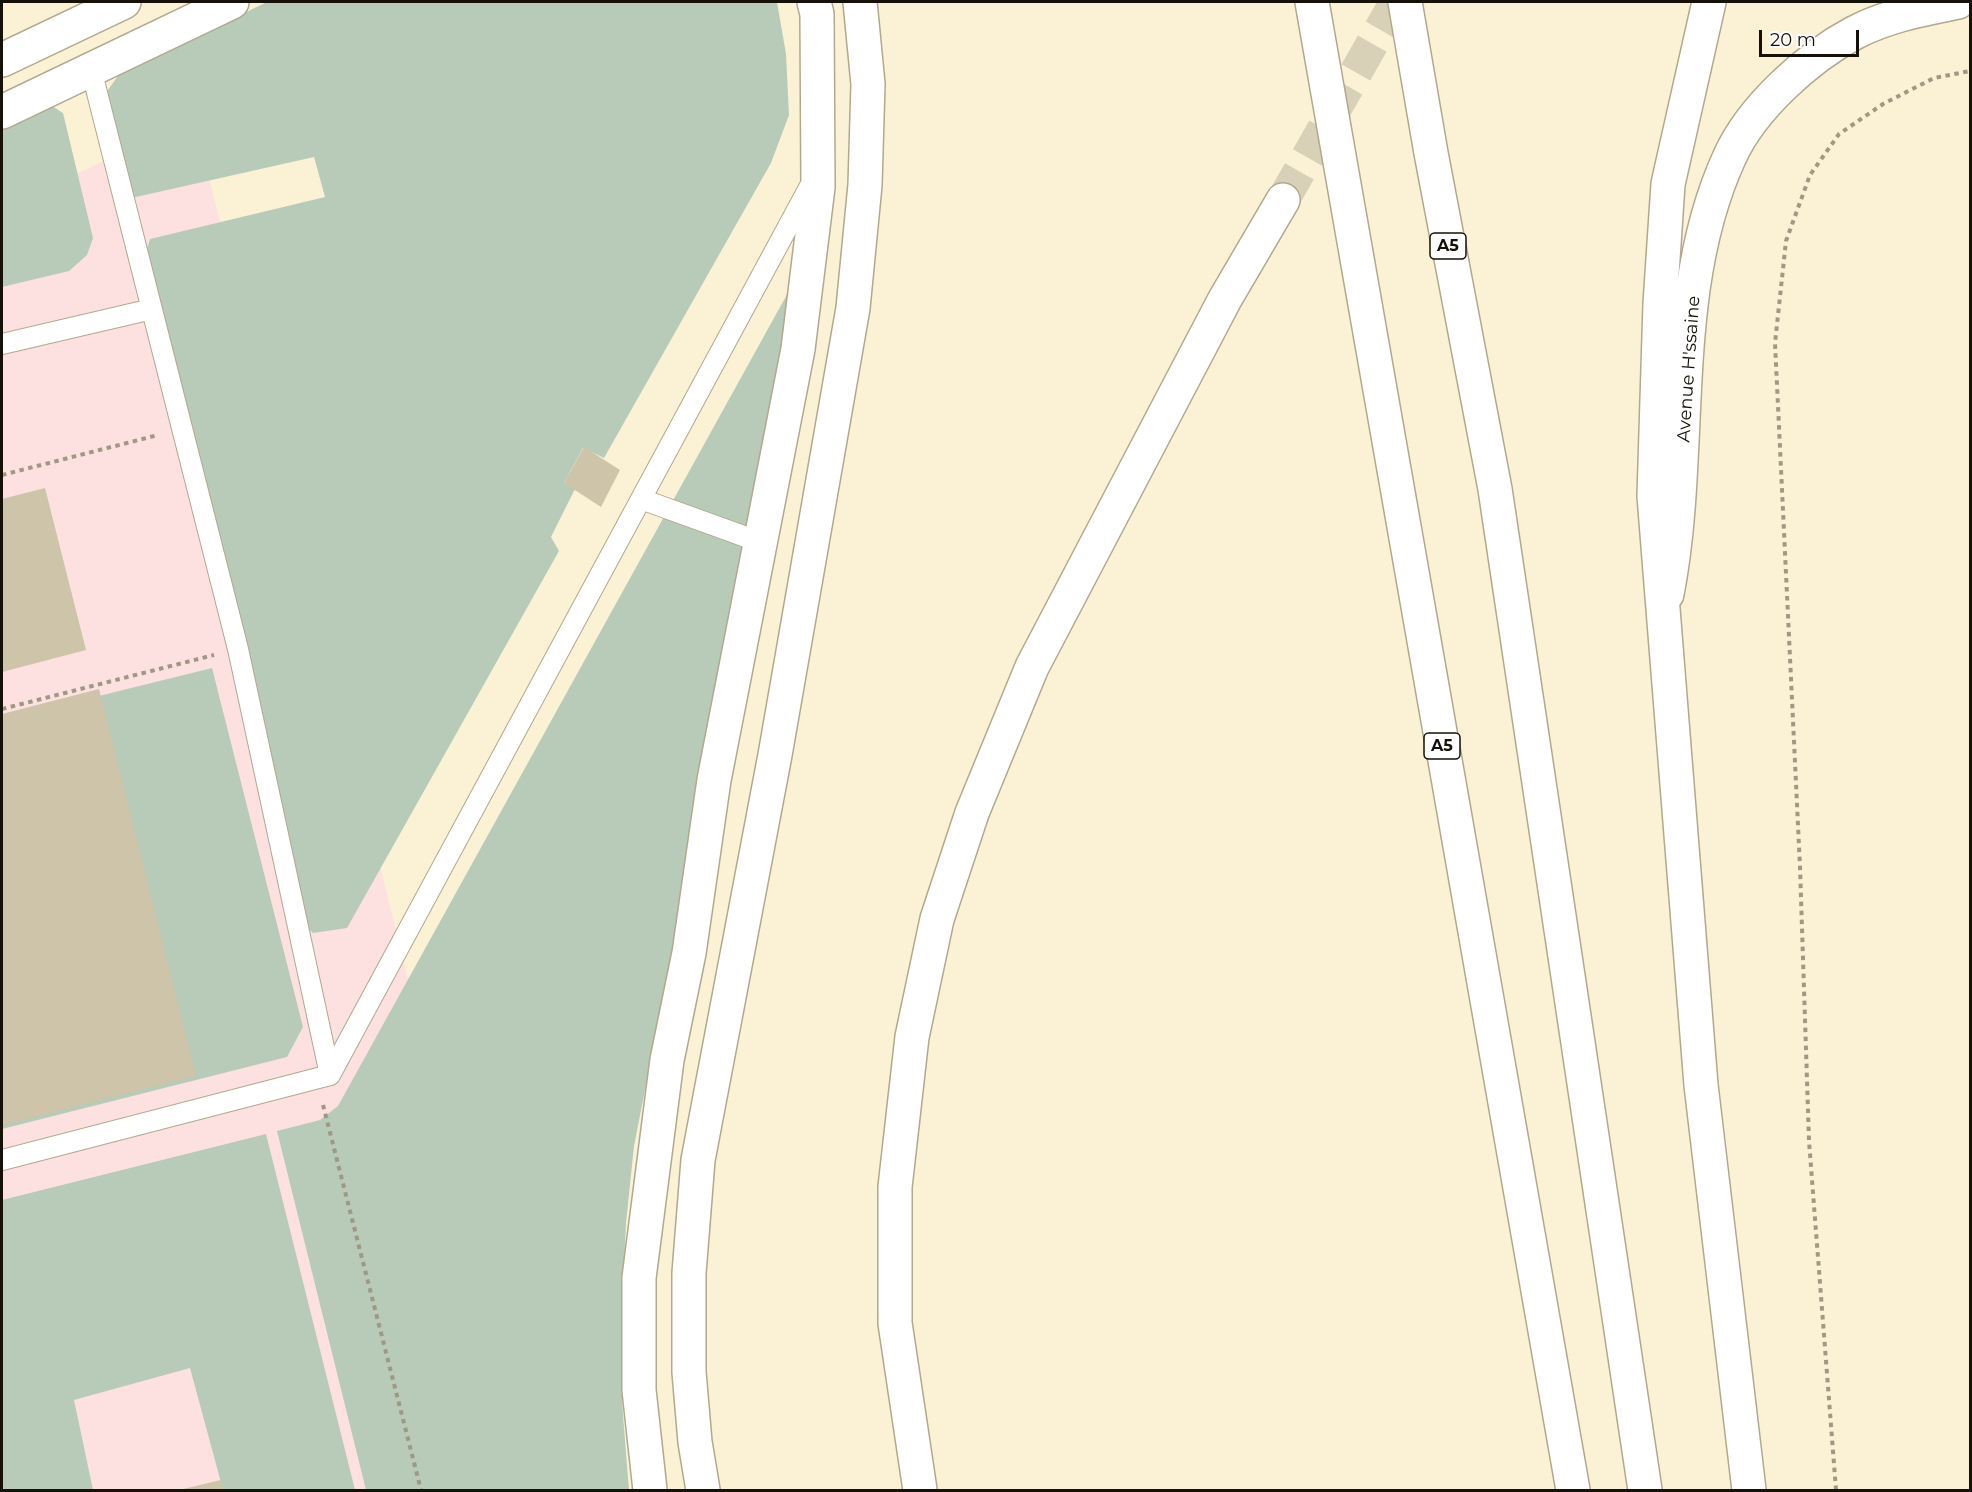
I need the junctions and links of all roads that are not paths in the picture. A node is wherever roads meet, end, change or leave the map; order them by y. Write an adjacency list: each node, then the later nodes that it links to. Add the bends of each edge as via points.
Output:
1 (124, 2): 9 (main road)
2 (232, 2): 10 (main road)
3 (814, 2): 12 (main road)
4 (860, 2): 22 (main road, via 868,84 865,185 853,308 777,744 698,1160 688,1273 689,1372)
5 (1312, 2): 24 (main road, A5)
6 (1405, 2): 25 (main road, A5, via 1495,489)
7 (1709, 2): 18 (main road, via 1668,184 1654,496)
8 (1958, 2): 18 (main road, Avenue H'ssaine, via 1904,14 1855,33 1809,62 1754,117 1730,155 1706,220 1690,316 1682,480)
9 (2, 60)
10 (91, 69): 11 (main road); 14 (lane)
11 (2, 112)
12 (818, 171): 16 (lane); 17 (main road, via 798,349)
13 (1282, 200): 23 (main road, via 1220,309 1032,667 972,813 937,919 912,1037 895,1187 895,1323)
14 (152, 309): 15 (lane); 19 (lane, via 238,649)
15 (2, 344)
16 (641, 499): 17 (lane); 19 (lane)
17 (760, 542): 21 (main road, via 714,780 644,1234 639,1278 639,1390)
18 (1663, 619): 26 (main road, via 1701,1085)
19 (330, 1075): 20 (lane)
20 (2, 1160)
21 (651, 1491)
22 (703, 1491)
23 (920, 1491)
24 (1573, 1491)
25 (1645, 1491)
26 (1749, 1491)

